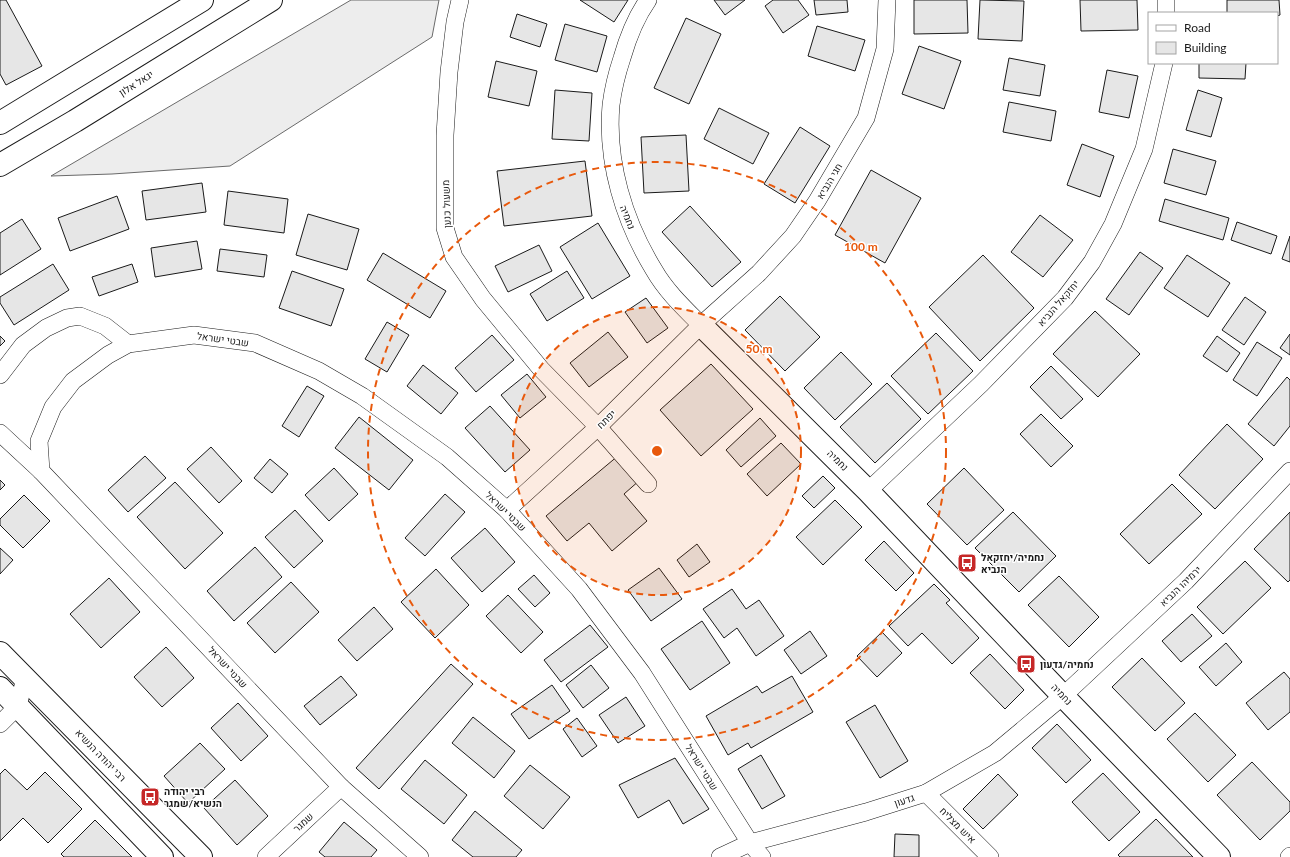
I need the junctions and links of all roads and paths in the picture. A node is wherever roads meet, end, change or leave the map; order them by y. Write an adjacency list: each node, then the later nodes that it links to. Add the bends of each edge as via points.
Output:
1 (202, 0): 9 (street)
2 (271, 0): 10 (street, יגאל אלון)
3 (460, 0): 14 (street, משעול כנען, via 449,72 444,135 445,228 454,257 483,299 541,369)
4 (648, 0): 11 (street, נחמיה, via 627,38 613,89 611,142 615,172 622,202 654,271 679,304)
5 (887, 0): 11 (street, חגי הנביא, via 885,49 866,118 817,201 792,236 759,273)
6 (1166, 0): 7 (street)
7 (1166, 12)
8 (1164, 64): 19 (street, יחזקאל הנביא, via 1144,149 1113,224 1092,262 1065,298 981,384)
9 (0, 123)
10 (0, 165)
11 (701, 325): 14 (street, יפתח); 19 (street, נחמיה)
12 (128, 344): 13 (street, via 105,326 80,316 67,318 46,328 23,345); 17 (street, שבטי ישראל, via 108,355 73,381 53,407 39,441); 20 (street, שבטי ישראל, via 194,335 210,337 255,344 319,371 362,396 447,457)
13 (0, 374)
14 (598, 427): 18 (street, משעול כנען); 20 (street, יפתח)
15 (0, 433): 17 (street, שבטי ישראל)
16 (1290, 470): 24 (street, ירמיהו הנביא, via 1186,581)
17 (42, 471): 28 (street, שבטי ישראל)
18 (648, 484)
19 (868, 491): 24 (street, נחמיה)
20 (507, 510): 30 (street, שבטי ישראל, via 579,589 642,673)
21 (0, 653): 22 (street, רבי יהודה הנשיא)
22 (25, 678): 25 (street, רבי יהודה הנשיא); 26 (street)
23 (0, 688): 26 (street)
24 (1063, 696): 29 (street, גדעון, via 995,753); 38 (street, נחמיה)
25 (49, 702): 26 (street); 32 (street, רבי יהודה הנשיא)
26 (18, 706): 27 (street); 31 (street)
27 (0, 724)
28 (341, 787): 33 (street, שמגר); 34 (street, שבטי ישראל)
29 (926, 793): 30 (street, גדעון); 37 (street, איש מצליח)
30 (750, 843): 35 (street, גדעון); 36 (street, שבטי ישראל)
31 (162, 857)
32 (201, 857)
33 (266, 857)
34 (420, 857)
35 (720, 857)
36 (762, 857)
37 (990, 857)
38 (1219, 857)

